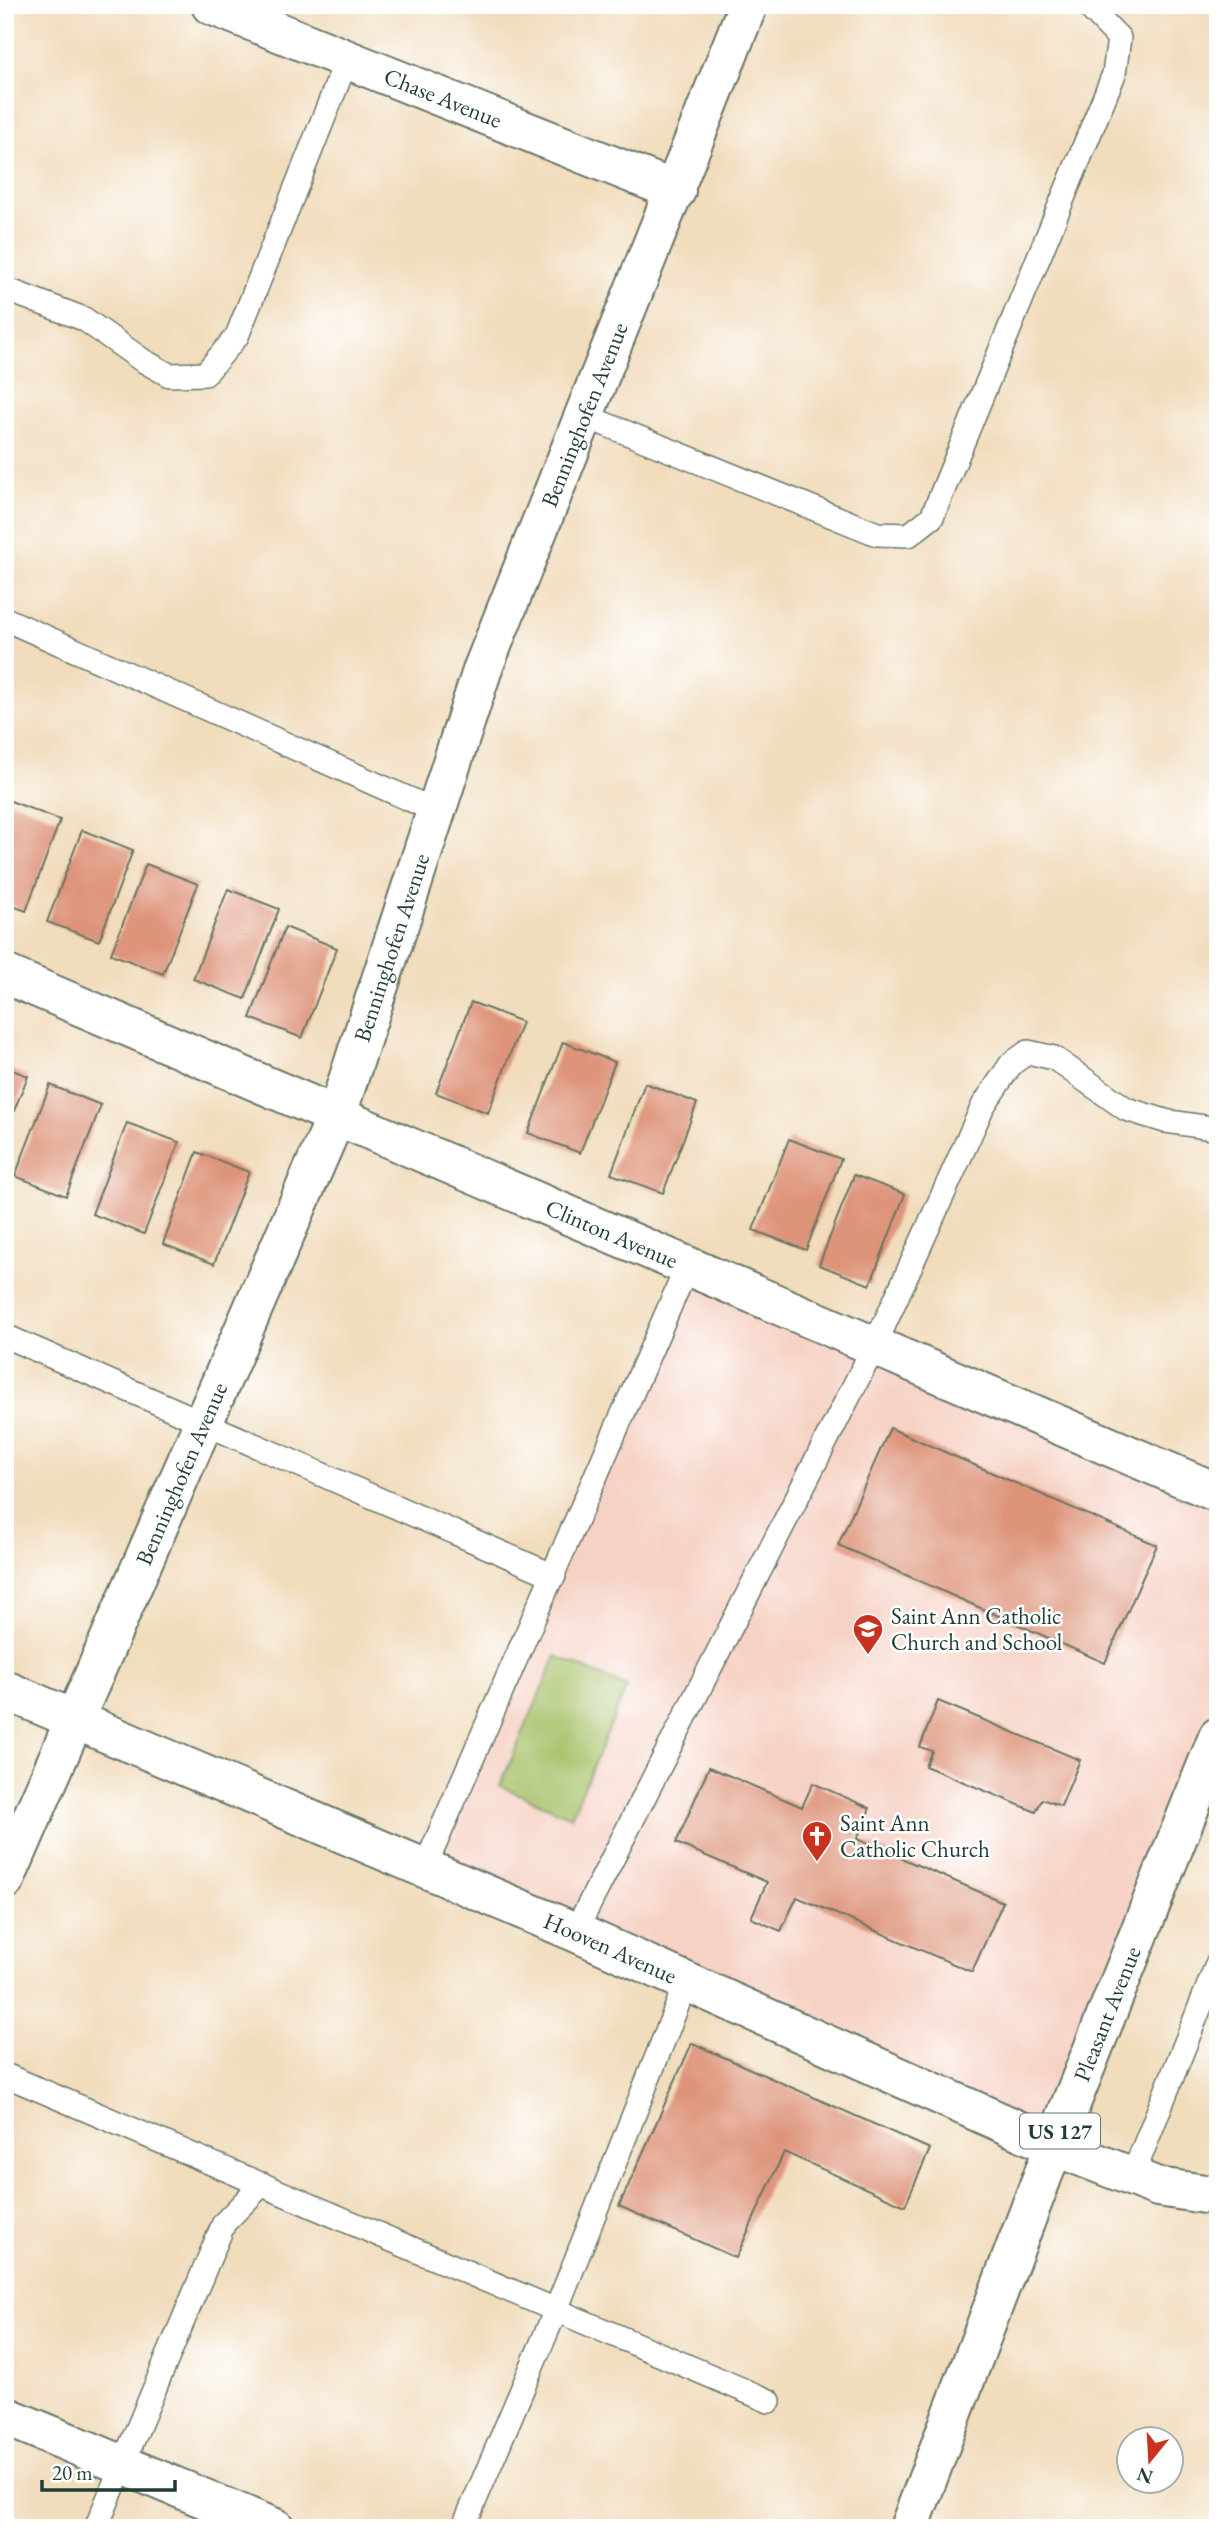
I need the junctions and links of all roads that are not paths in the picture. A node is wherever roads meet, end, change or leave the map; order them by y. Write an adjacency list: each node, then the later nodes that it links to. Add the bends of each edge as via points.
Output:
1 (211, 5): 4 (street, Chase Avenue)
2 (748, 5): 5 (street, Benninghofen Avenue)
3 (1087, 5): 7 (lane, via 1119,38 1114,74 932,517 909,536 877,534)
4 (347, 59): 5 (street, Chase Avenue); 6 (lane, via 237,336 205,374 169,375 84,319)
5 (676, 191): 7 (street, Benninghofen Avenue)
6 (5, 289)
7 (585, 416): 9 (street, Benninghofen Avenue, via 483,668)
8 (5, 619): 9 (lane)
9 (436, 811): 11 (street, Benninghofen Avenue)
10 (5, 974): 11 (street, Clinton Avenue)
11 (336, 1117): 13 (street, Clinton Avenue); 16 (street, Benninghofen Avenue)
12 (1218, 1129): 15 (lane, via 1126,1109 1055,1058 1028,1052 1010,1064 983,1106)
13 (687, 1267): 15 (street, Clinton Avenue); 18 (lane)
14 (5, 1336): 16 (lane)
15 (874, 1347): 17 (street, Clinton Avenue); 24 (lane)
16 (202, 1422): 18 (lane); 20 (street, Benninghofen Avenue)
17 (1218, 1493)
18 (554, 1576): 22 (lane)
19 (5, 1690): 20 (street, Hooven Avenue)
20 (72, 1719): 22 (street, Hooven Avenue); 23 (street, Benninghofen Avenue)
21 (1218, 1737): 28 (street, Pleasant Avenue / US 127)
22 (424, 1869): 24 (street, Hooven Avenue)
23 (5, 1880)
24 (575, 1932): 26 (street, Hooven Avenue)
25 (1218, 1962): 29 (lane)
26 (687, 1981): 28 (street, Hooven Avenue); 32 (lane)
27 (5, 2075): 30 (lane)
28 (1054, 2146): 29 (street, Hooven Avenue); 39 (street, Pleasant Avenue / US 127)
29 (1132, 2177): 31 (street, Hooven Avenue, via 1157,2187)
30 (262, 2185): 32 (lane); 35 (lane, via 224,2223)
31 (1218, 2196)
32 (556, 2311): 33 (lane); 38 (lane)
33 (769, 2400)
34 (5, 2416): 35 (street)
35 (123, 2465): 36 (lane); 37 (street)
36 (96, 2528)
37 (275, 2528)
38 (463, 2528)
39 (909, 2528)

